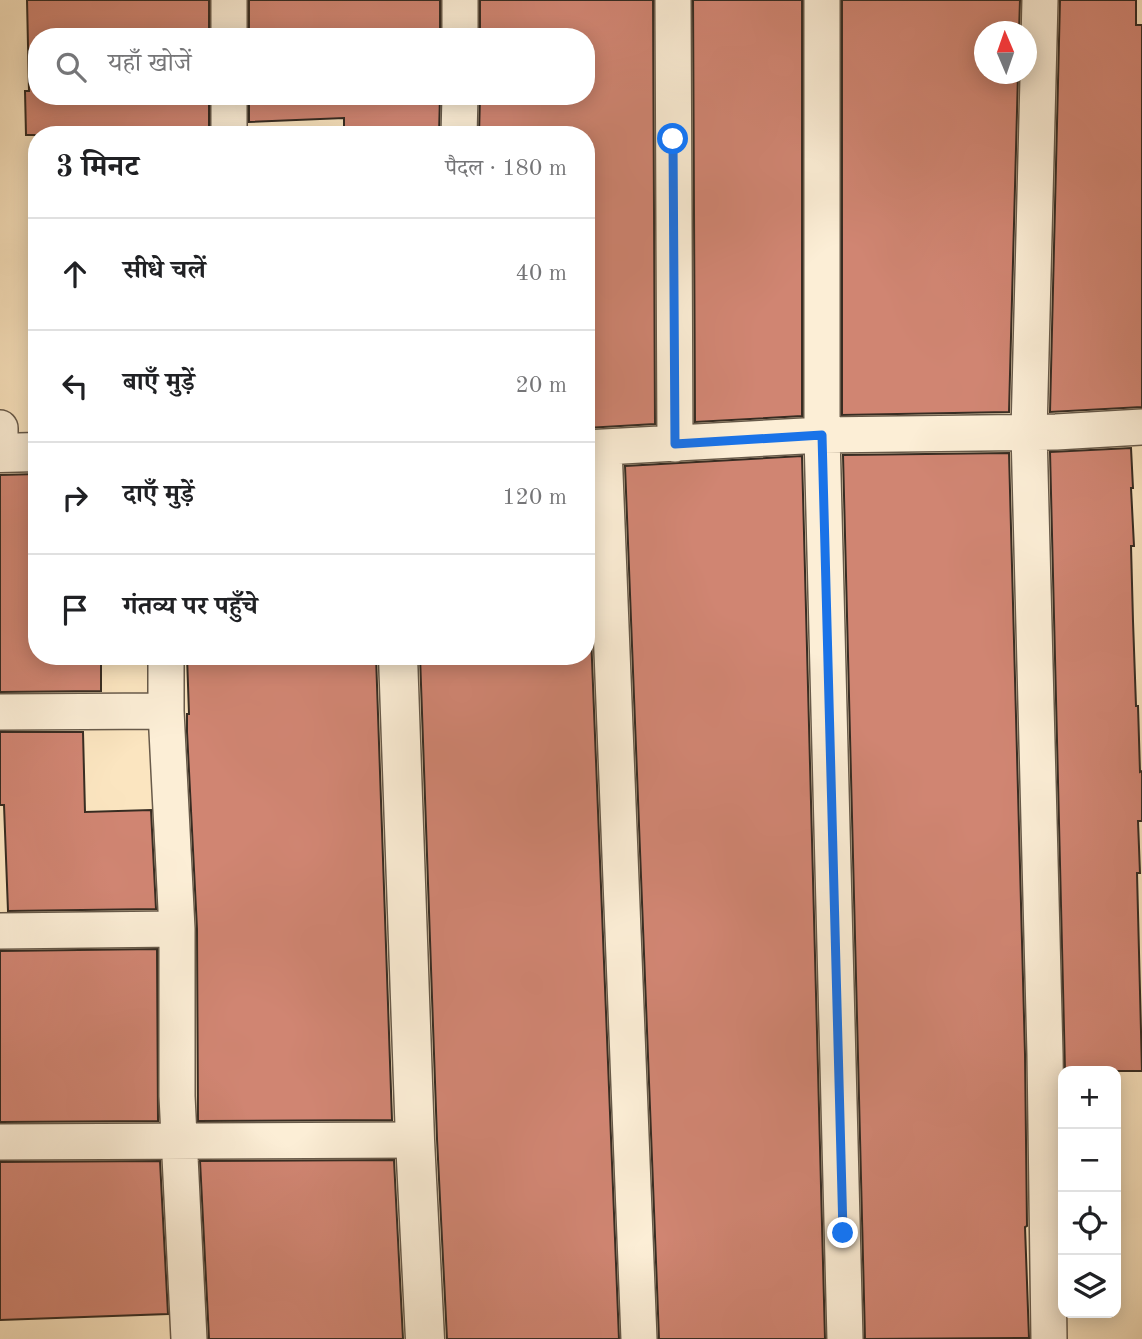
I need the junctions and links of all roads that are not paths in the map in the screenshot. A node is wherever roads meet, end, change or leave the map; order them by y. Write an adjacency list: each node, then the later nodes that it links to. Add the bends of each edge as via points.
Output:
1 (229, 0): 6 (street)
2 (460, 0): 7 (street)
3 (673, 0): 16 (street)
4 (822, 0): 15 (street)
5 (1040, 0): 14 (street)
6 (229, 28)
7 (460, 28)
8 (229, 105): 10 (street)
9 (460, 105): 11 (street)
10 (229, 126)
11 (459, 126)
12 (1142, 427): 14 (street)
13 (0, 428): 19 (street)
14 (1029, 432): 15 (street); 33 (street)
15 (822, 435): 16 (street); 32 (street)
16 (675, 444): 17 (street)
17 (595, 448): 31 (street)
18 (28, 452): 19 (street)
19 (0, 453)
20 (166, 665): 23 (street)
21 (398, 665): 26 (street)
22 (0, 712): 23 (street)
23 (166, 712): 24 (street)
24 (177, 929): 25 (street); 27 (street)
25 (0, 931)
26 (415, 1140): 27 (street); 30 (street)
27 (178, 1141): 28 (street); 29 (street)
28 (0, 1142)
29 (189, 1339)
30 (425, 1339)
31 (639, 1339)
32 (845, 1339)
33 (1049, 1339)

